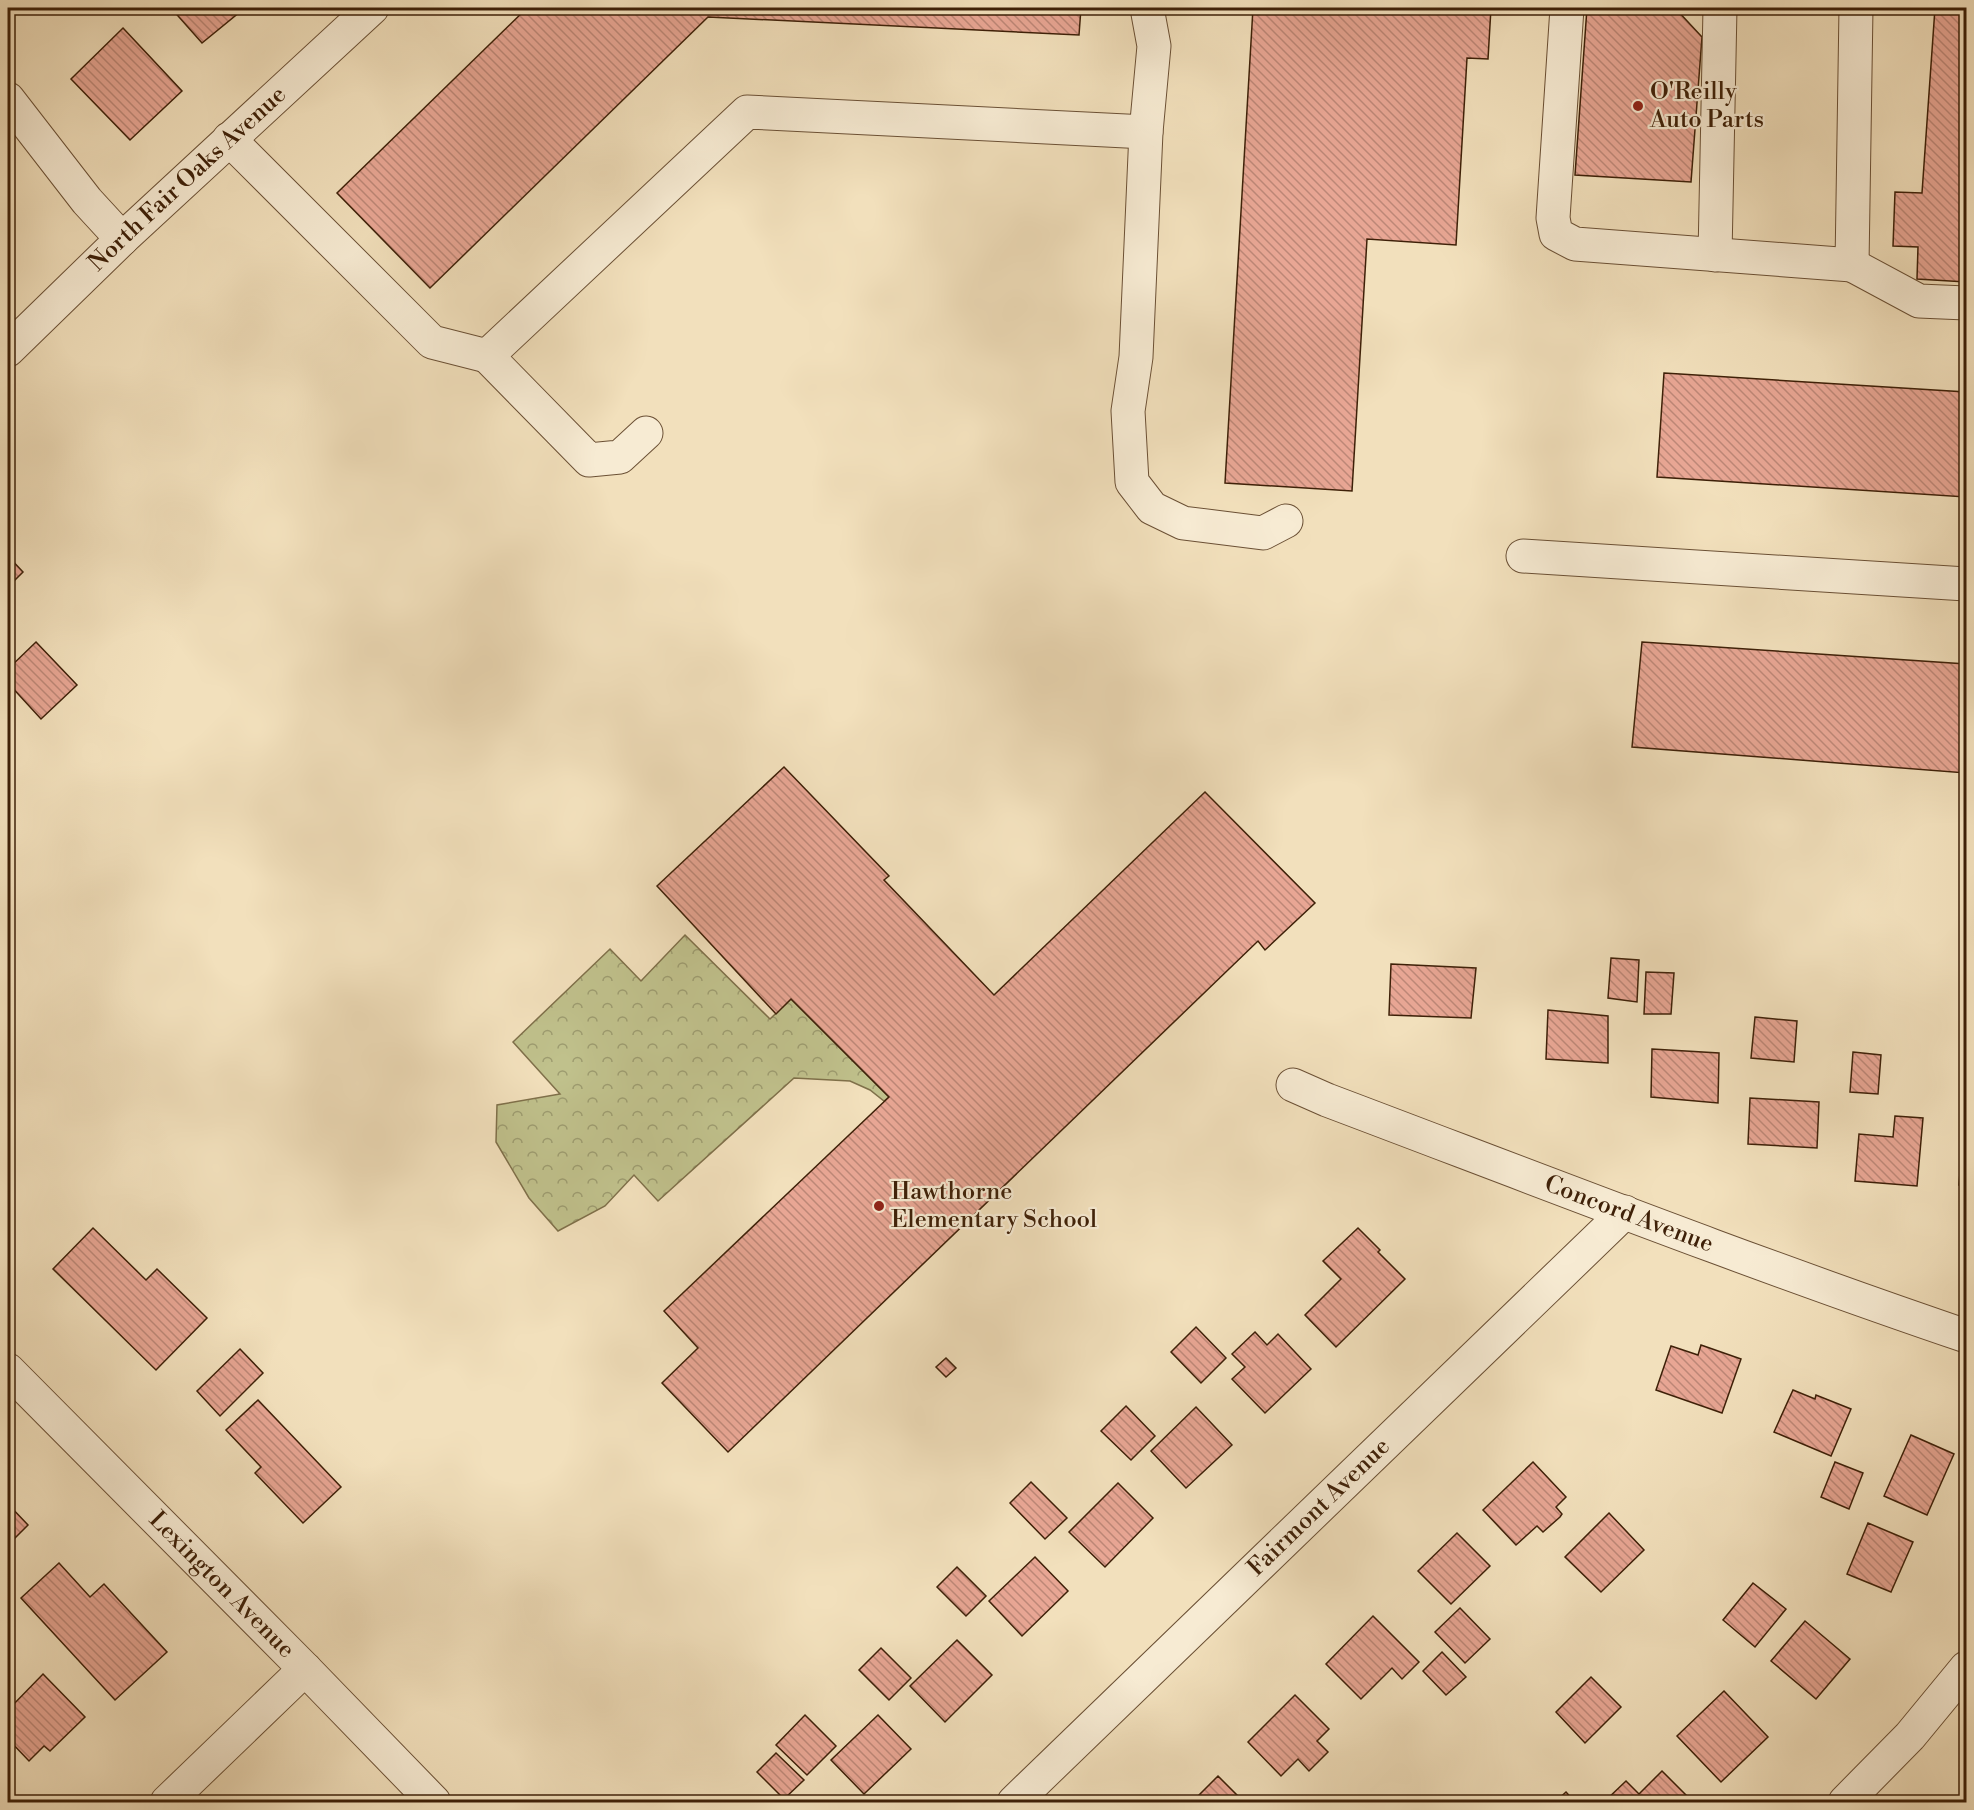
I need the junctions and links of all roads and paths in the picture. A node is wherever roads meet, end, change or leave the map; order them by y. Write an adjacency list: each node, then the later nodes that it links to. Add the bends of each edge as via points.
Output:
1 (370, 8): 8 (street, North Fair Oaks Avenue)
2 (1147, 8): 7 (street, via 1154,46)
3 (1567, 8): 10 (street, via 1553,218 1556,234 1575,244)
4 (1720, 8): 10 (street)
5 (1856, 8): 11 (street)
6 (8, 99): 9 (street, via 87,201)
7 (1146, 132): 14 (street, via 747,112); 16 (street, via 1136,357 1128,411 1132,482 1152,508 1183,523 1263,533)
8 (228, 139): 9 (street, North Fair Oaks Avenue); 14 (street, via 432,342)
9 (122, 239): 13 (street, North Fair Oaks Avenue)
10 (1715, 255): 11 (street)
11 (1852, 265): 12 (street, via 1919,301)
12 (1966, 303)
13 (8, 350)
14 (487, 356): 15 (street, via 589,460 620,457)
15 (646, 434)
16 (1286, 521)
17 (1523, 556): 18 (street)
18 (1966, 585)
19 (1293, 1085): 20 (street, Concord Avenue)
20 (1625, 1212): 21 (street, Concord Avenue); 27 (street, Fairmont Avenue)
21 (1966, 1336)
22 (8, 1370): 24 (street, Lexington Avenue)
23 (1966, 1668): 28 (street, via 1910,1736)
24 (305, 1669): 25 (street); 26 (street, Lexington Avenue)
25 (166, 1803)
26 (434, 1803)
27 (1014, 1803)
28 (1845, 1803)

